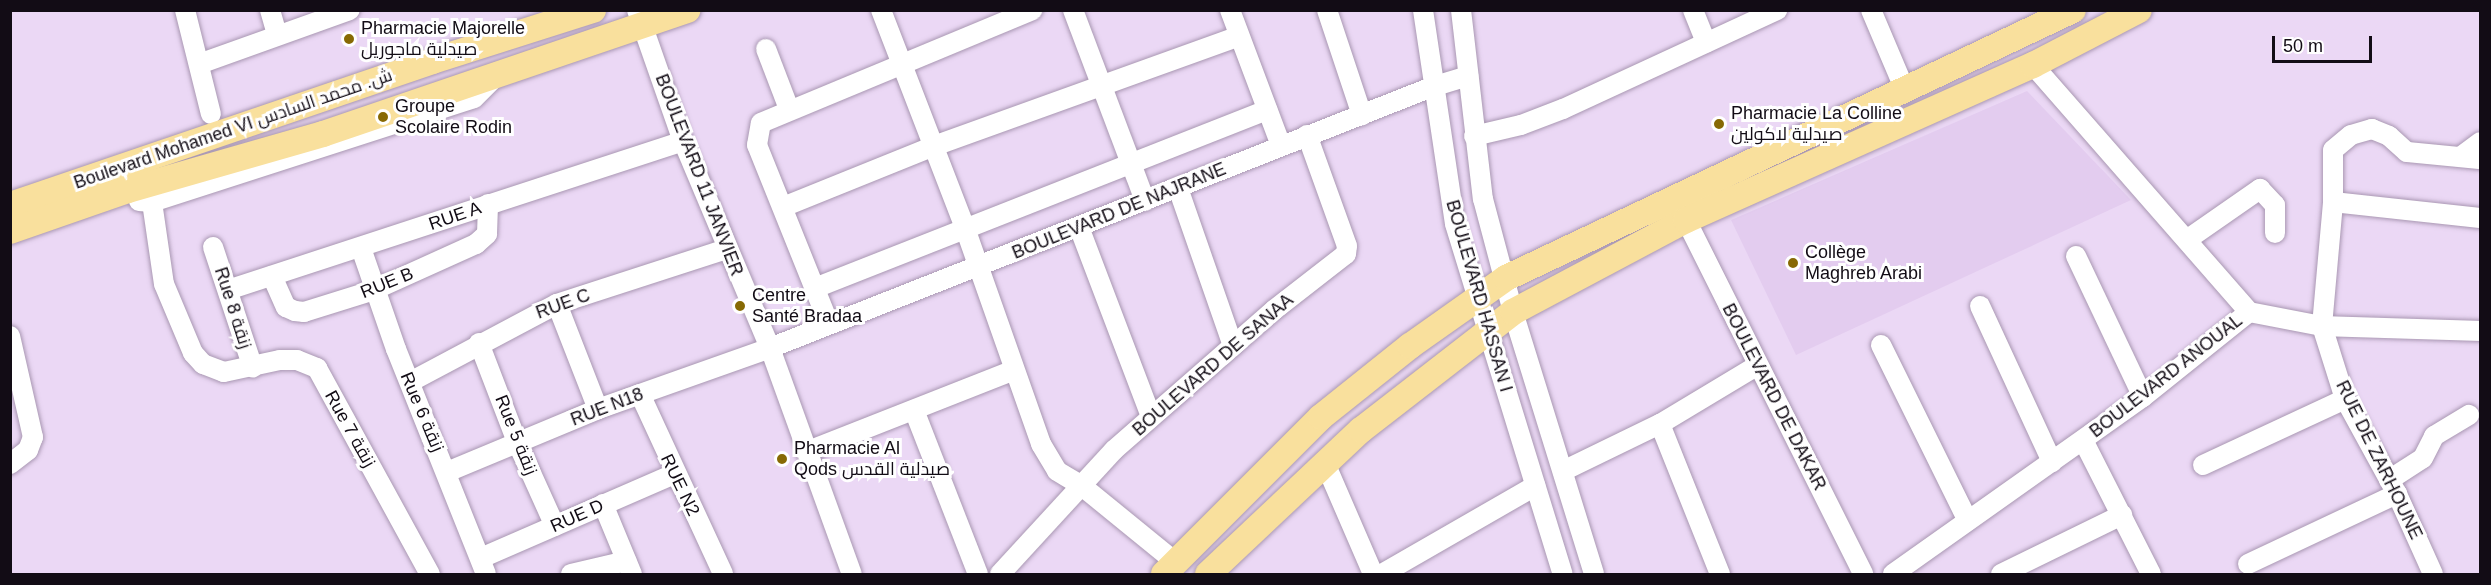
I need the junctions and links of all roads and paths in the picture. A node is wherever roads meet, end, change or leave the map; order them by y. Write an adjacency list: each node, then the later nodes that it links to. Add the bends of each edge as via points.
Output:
1 (185, 10): 23 (street)
2 (270, 10): 19 (street)
3 (350, 10): 19 (street)
4 (593, 10): 43 (main road, Boulevard Mohamed VI ش. محمد السادس)
5 (687, 10): 18 (main road, Boulevard Mohamed VI ش. محمد السادس)
6 (881, 10): 25 (street)
7 (1032, 10): 25 (street)
8 (1073, 10): 27 (street)
9 (1230, 10): 20 (street)
10 (1327, 10): 33 (street)
11 (1424, 10): 28 (street, BOULEVARD HASSAN I)
12 (1461, 10): 26 (street, BOULEVARD HASSAN I)
13 (1693, 10): 21 (street)
14 (1777, 10): 21 (street)
15 (1870, 10): 29 (street)
16 (2073, 10): 29 (main road)
17 (2139, 10): 24 (main road)
18 (639, 18): 36 (main road, Boulevard Mohamed VI ش. محمد السادس, via 426,106); 37 (street, BOULEVARD 11 JANVIER)
19 (277, 35): 23 (street)
20 (1239, 36): 27 (street); 31 (street)
21 (1706, 42): 35 (street, via 1563,109 1521,125)
22 (766, 49): 30 (street)
23 (199, 63): 32 (street)
24 (2033, 64): 52 (main road); 57 (street)
25 (902, 66): 30 (street); 39 (street)
26 (1468, 76): 28 (street, BOULEVARD DE NAJRANE); 35 (street, BOULEVARD HASSAN I)
27 (1099, 87): 39 (street); 42 (street)
28 (1432, 87): 33 (street, BOULEVARD DE NAJRANE); 68 (street, BOULEVARD HASSAN I, via 1455,224)
29 (1905, 90): 64 (main road)
30 (789, 109): 50 (street, via 761,123 757,134 757,145)
31 (1267, 110): 40 (street); 42 (street)
32 (211, 114)
33 (1362, 115): 34 (street, BOULEVARD DE NAJRANE)
34 (1307, 135): 40 (street, BOULEVARD DE NAJRANE); 80 (street, BOULEVARD DE SANAA, via 1347,246 1346,254)
35 (1474, 136): 64 (street, BOULEVARD HASSAN I, via 1483,199)
36 (325, 140): 43 (main road, Boulevard Mohamed VI ش. محمد السادس); 46 (street)
37 (683, 141): 48 (street, RUE A); 60 (street, BOULEVARD 11 JANVIER)
38 (2481, 142): 41 (street)
39 (934, 146): 50 (street); 54 (street)
40 (1281, 146): 44 (street, BOULEVARD DE NAJRANE)
41 (2472, 157): 47 (street, RUE DE ZARHOUNE, via 2407,152 2376,130 2351,135 2333,150)
42 (1132, 165): 45 (street); 54 (street)
43 (123, 178): 46 (street, via 137,200); 49 (main road, Boulevard Mohamed VI ش. محمد السادس); 55 (main road, Boulevard Mohamed VI ش. محمد السادس)
44 (1178, 188): 45 (street, BOULEVARD DE NAJRANE); 80 (street)
45 (1145, 201): 53 (street, BOULEVARD DE NAJRANE)
46 (152, 202): 83 (street, Rue 7 زنقة, via 164,284 181,328 203,364 224,372)
47 (2333, 202): 51 (street); 74 (street, RUE DE ZARHOUNE)
48 (488, 204): 59 (street, RUE A); 67 (street, RUE B, via 487,234 476,244)
49 (10, 205)
50 (783, 207): 65 (street)
51 (2481, 218)
52 (1686, 220): 71 (main road); 82 (street, BOULEVARD DE DAKAR)
53 (1079, 227): 62 (street, BOULEVARD DE NAJRANE); 92 (street)
54 (965, 228): 62 (street); 65 (street)
55 (10, 231)
56 (2275, 232): 57 (street, via 2275,205 2260,189)
57 (2188, 239): 72 (street)
58 (213, 247): 66 (street, Rue 8 زنقة)
59 (361, 248): 63 (street, RUE A); 67 (street, Rue 6 زنقة)
60 (726, 249): 69 (street, RUE C); 81 (street, BOULEVARD 11 JANVIER)
61 (2076, 256): 87 (street)
62 (979, 266): 73 (street, BOULEVARD DE NAJRANE); 84 (street)
63 (272, 276): 66 (street, RUE A); 67 (street, RUE B, via 286,307 295,311 304,312)
64 (1506, 278): 68 (main road); 71 (street, BOULEVARD HASSAN I)
65 (814, 288): 73 (street)
66 (228, 290): 83 (street, Rue 8 زنقة)
67 (374, 290): 85 (street, Rue 6 زنقة)
68 (1479, 297): 75 (street, BOULEVARD HASSAN I); 114 (main road, via 1321,417)
69 (557, 304): 78 (street, RUE C); 89 (street)
70 (1980, 306): 97 (street)
71 (1513, 312): 75 (main road); 101 (street, BOULEVARD HASSAN I)
72 (2249, 312): 74 (street, BOULEVARD ANOUAL); 87 (street, BOULEVARD ANOUAL)
73 (829, 324): 81 (street, BOULEVARD DE NAJRANE)
74 (2322, 326): 76 (street, BOULEVARD ANOUAL); 88 (street, RUE DE ZARHOUNE)
75 (1488, 331): 98 (main road); 105 (street, BOULEVARD HASSAN I)
76 (2481, 331)
77 (10, 336): 99 (street, via 33,437 28,450)
78 (479, 343): 85 (street, RUE C); 95 (street, Rue 5 زنقة)
79 (1881, 345): 109 (street)
80 (1233, 346): 92 (street, BOULEVARD DE SANAA)
81 (770, 348): 86 (street, RUE N18); 96 (street, BOULEVARD 11 JANVIER)
82 (1758, 364): 93 (street); 127 (street, BOULEVARD DE DAKAR)
83 (253, 368): 115 (street, Rue 7 زنقة, via 297,360 317,369)
84 (1012, 371): 90 (street); 104 (street, via 1051,462 1057,471)
85 (410, 382): 102 (street, Rue 6 زنقة)
86 (640, 394): 89 (street, RUE N18); 103 (street, RUE N2)
87 (2143, 397): 94 (street, BOULEVARD ANOUAL)
88 (2345, 399): 100 (street); 106 (street, RUE DE ZARHOUNE)
89 (598, 409): 95 (street, RUE N18)
90 (914, 410): 96 (street); 119 (street)
91 (2469, 415): 106 (street, via 2434,436 2423,458)
92 (1151, 417): 104 (street, BOULEVARD DE SANAA)
93 (1660, 424): 101 (street); 126 (street)
94 (2083, 440): 97 (street, BOULEVARD ANOUAL); 108 (street)
95 (517, 442): 102 (street, RUE N18); 110 (street, Rue 5 زنقة)
96 (806, 452): 118 (street, BOULEVARD 11 JANVIER)
97 (2052, 462): 109 (street, BOULEVARD ANOUAL)
98 (1325, 463): 121 (main road); 122 (street)
99 (10, 464)
100 (2203, 465)
101 (1563, 471): 125 (street, BOULEVARD HASSAN I)
102 (447, 472): 112 (street, Rue 6 زنقة)
103 (674, 474): 107 (street, RUE D); 117 (street, RUE N2)
104 (1082, 486): 114 (street); 120 (street, BOULEVARD DE SANAA)
105 (1534, 486): 123 (street); 124 (street, BOULEVARD HASSAN I)
106 (2393, 487): 111 (street); 131 (street, RUE DE ZARHOUNE)
107 (603, 504): 110 (street, RUE D); 113 (street)
108 (2122, 515): 129 (street); 130 (street)
109 (1968, 521): 128 (street, BOULEVARD ANOUAL)
110 (555, 526): 112 (street, RUE D)
111 (2248, 564)
112 (484, 566)
113 (630, 568): 116 (street)
114 (1169, 568)
115 (430, 574)
116 (572, 574)
117 (723, 574)
118 (852, 574)
119 (978, 574)
120 (1000, 574)
121 (1208, 574)
122 (1373, 574)
123 (1382, 574)
124 (1563, 574)
125 (1594, 574)
126 (1720, 574)
127 (1863, 574)
128 (1893, 574)
129 (2001, 574)
130 (2151, 574)
131 (2433, 574)

